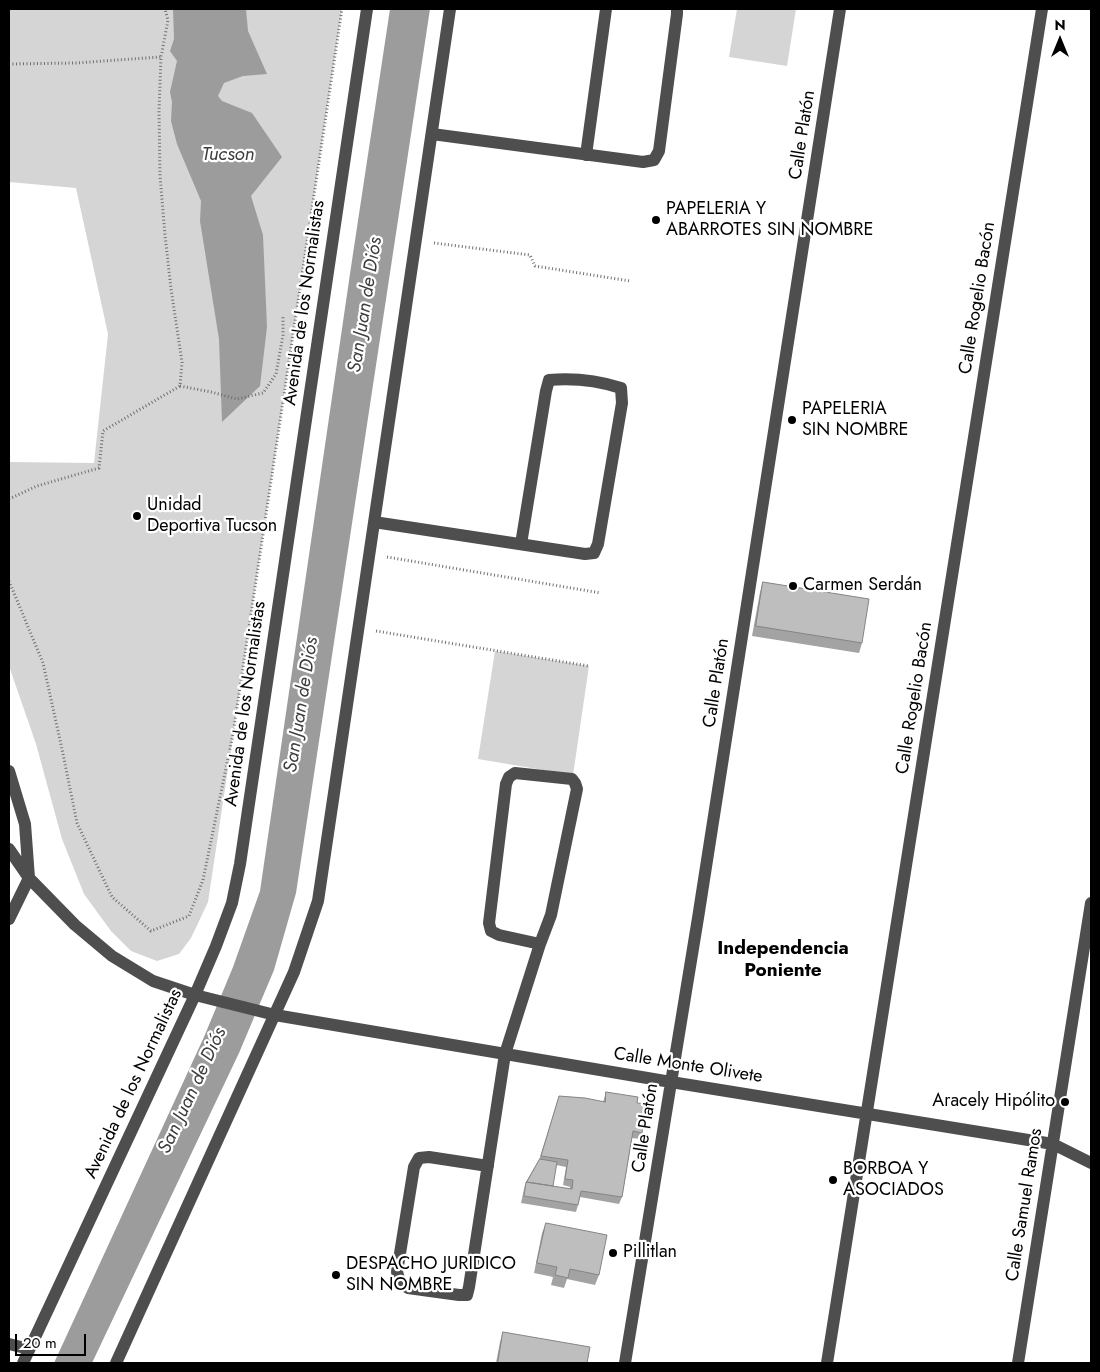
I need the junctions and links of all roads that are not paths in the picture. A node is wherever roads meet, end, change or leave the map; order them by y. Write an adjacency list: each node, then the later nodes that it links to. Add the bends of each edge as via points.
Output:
1 (367, 9): 18 (street, Avenida de los Normalistas, via 240,864 232,903)
2 (450, 9): 7 (street)
3 (606, 9): 8 (street)
4 (677, 9): 8 (street, via 659,151 654,160 642,162)
5 (840, 9): 21 (street, Calle Platón)
6 (1042, 9): 22 (street, Calle Rogelio Bacón)
7 (432, 134): 8 (street); 9 (street)
8 (586, 155)
9 (374, 522): 10 (street); 19 (street, via 318,901 294,972)
10 (521, 544): 10 (street, via 594,553 622,403 621,388 609,384 549,380)
11 (9, 771): 14 (street, via 25,824)
12 (9, 849): 14 (street)
13 (9, 866): 14 (street)
14 (29, 878): 16 (street); 18 (street, Calle Monte Olivete, via 75,925 112,956 153,981)
15 (1091, 903): 23 (street, Calle Samuel Ramos)
16 (9, 919)
17 (540, 944): 17 (street, via 551,915 577,789 572,779 515,773 506,784 489,923 491,931 499,935); 20 (street)
18 (201, 996): 19 (street, Calle Monte Olivete); 27 (street, Avenida de los Normalistas)
19 (270, 1014): 20 (street, Calle Monte Olivete); 29 (street)
20 (505, 1054): 21 (street, Calle Monte Olivete); 25 (street)
21 (671, 1082): 22 (street, Calle Monte Olivete); 30 (street, Calle Platón)
22 (867, 1114): 23 (street, Calle Monte Olivete); 31 (street, Calle Rogelio Bacón)
23 (1053, 1144): 24 (street, Calle Monte Olivete); 32 (street, Calle Samuel Ramos)
24 (1091, 1163)
25 (488, 1166): 25 (street, via 467,1295 408,1288 400,1282 397,1272 414,1168 419,1158)
26 (9, 1344): 27 (street)
27 (29, 1349): 28 (street, Avenida de los Normalistas)
28 (23, 1363)
29 (116, 1363)
30 (625, 1363)
31 (827, 1363)
32 (1018, 1363)

